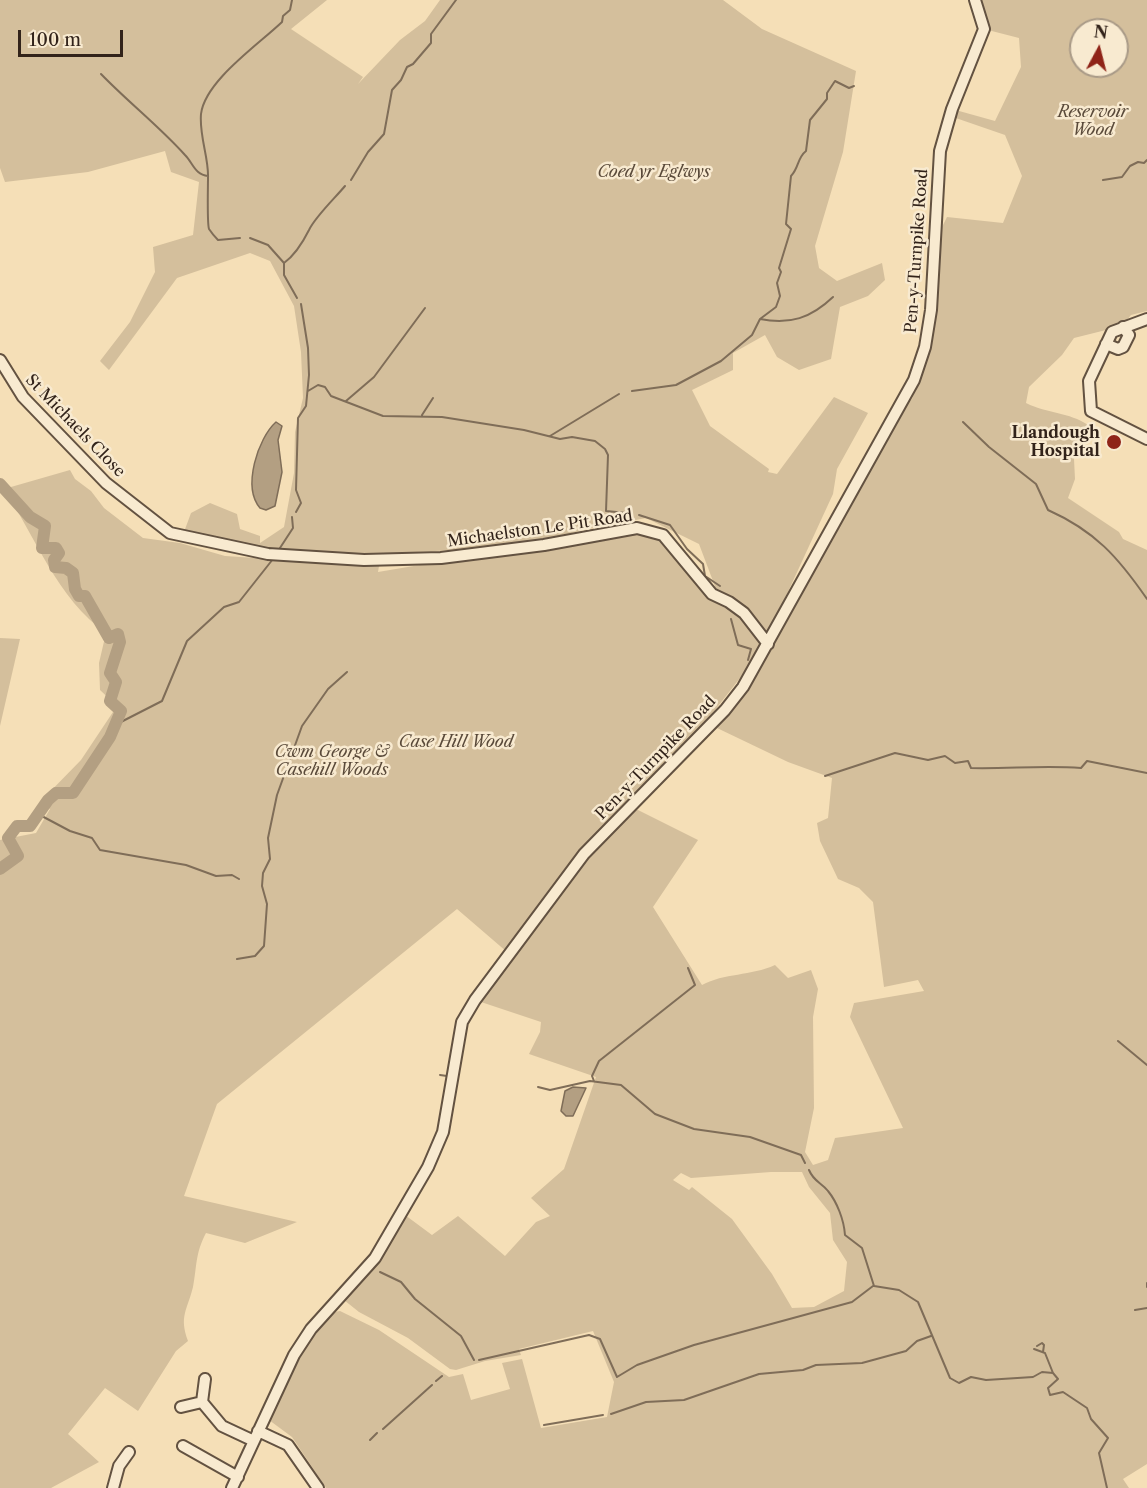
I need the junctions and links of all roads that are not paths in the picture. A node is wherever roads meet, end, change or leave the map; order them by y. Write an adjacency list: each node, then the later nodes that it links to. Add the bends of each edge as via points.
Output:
1 (975, 0): 8 (street, Pen-y-Turnpike Road, via 984,29 940,151 932,310 917,370)
2 (1147, 319): 3 (street)
3 (1123, 327): 4 (street, via 1112,332); 4 (street, via 1129,335 1123,347)
4 (1106, 344): 6 (street, via 1089,381 1091,411)
5 (0, 360): 7 (street, St Michaels Close, via 23,397 106,483 170,533)
6 (1147, 439)
7 (268, 554): 8 (street, Michaelston Le Pit Road, via 364,560 441,558 637,528 663,535 712,594 744,613)
8 (768, 644): 12 (street, Pen-y-Turnpike Road, via 725,710 584,854 475,1000 462,1022 443,1132 428,1167 375,1258 311,1329 294,1355)
9 (205, 1379): 10 (street)
10 (202, 1402): 11 (street); 12 (street, via 222,1426)
11 (180, 1407)
12 (256, 1436): 15 (street, Pen-y-Turnpike Road); 18 (street, via 288,1445)
13 (183, 1446): 15 (street)
14 (129, 1452): 16 (street, via 119,1466)
15 (238, 1477): 17 (street, Pen-y-Turnpike Road)
16 (112, 1488)
17 (232, 1488)
18 (318, 1488)

